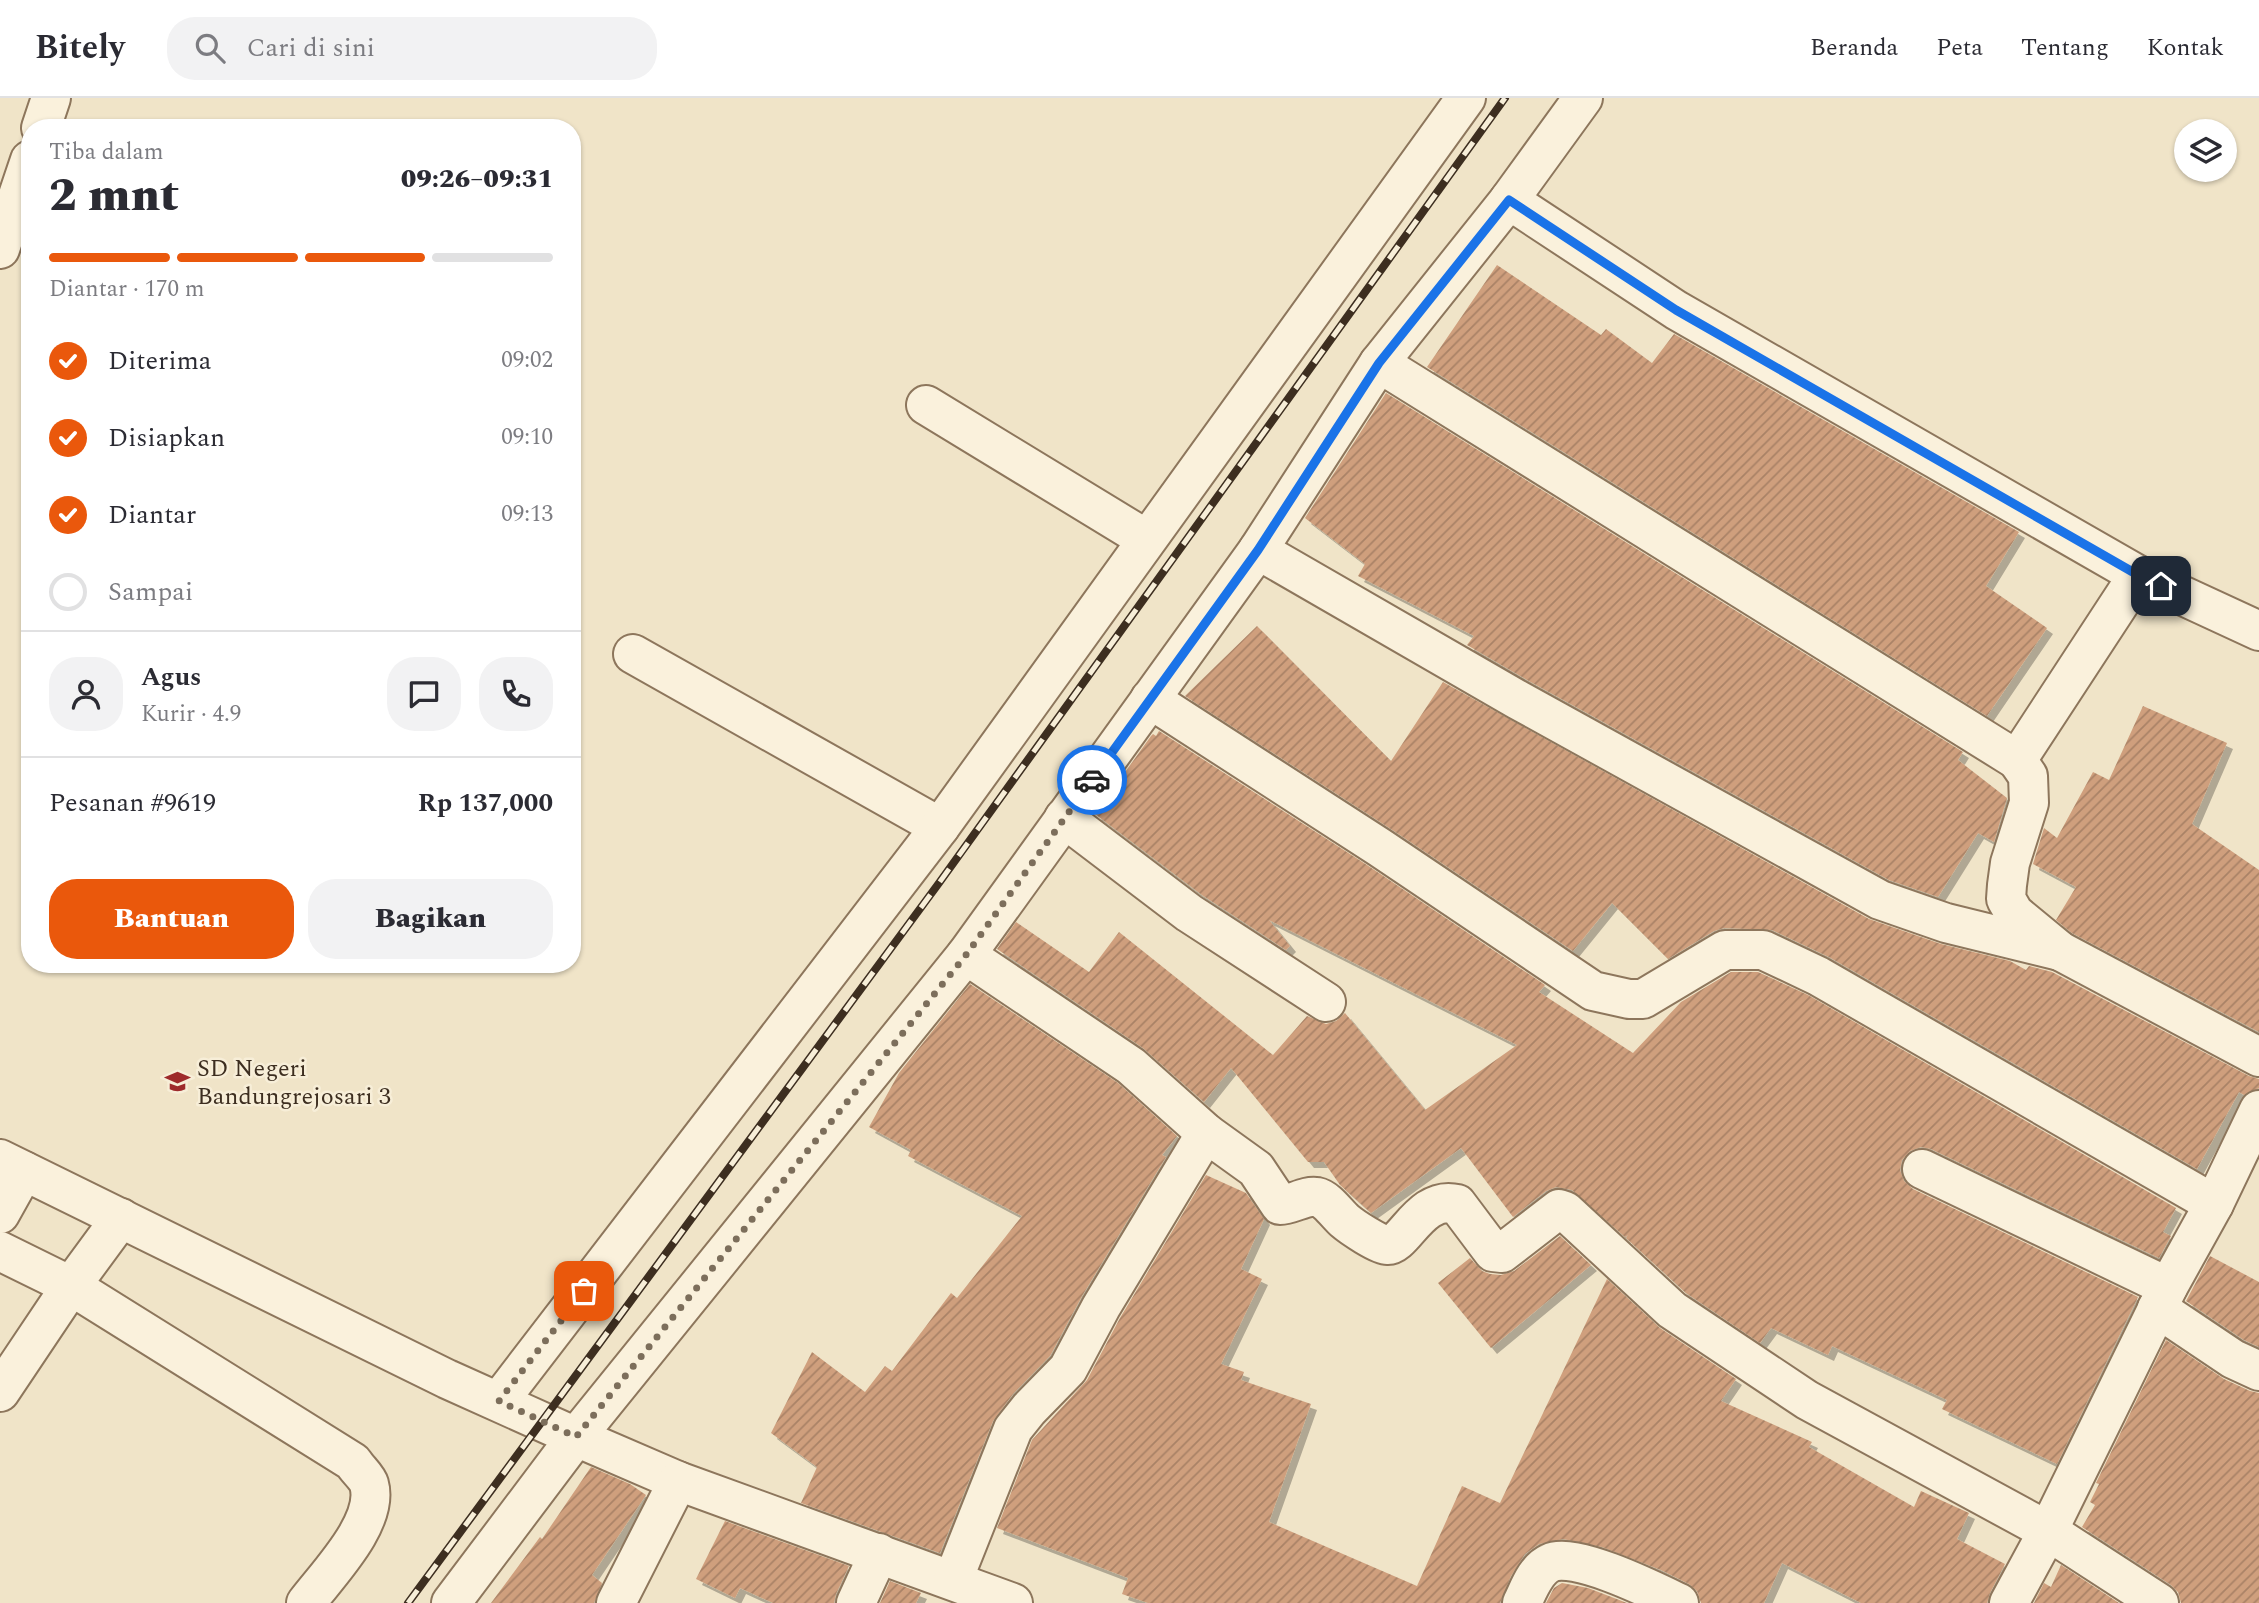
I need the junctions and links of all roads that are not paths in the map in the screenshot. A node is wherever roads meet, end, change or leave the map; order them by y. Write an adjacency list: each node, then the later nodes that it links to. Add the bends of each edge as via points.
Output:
1 (51, 98): 4 (street)
2 (1466, 98): 10 (street)
3 (1583, 98): 6 (street)
4 (44, 119)
5 (21, 187): 7 (street)
6 (1509, 200): 8 (street); 12 (street, via 1676,310)
7 (0, 249)
8 (1379, 363): 11 (street); 16 (street)
9 (926, 405): 10 (street)
10 (1146, 539): 18 (street)
11 (1258, 550): 15 (street); 19 (street, via 1880,900 1946,923)
12 (2138, 575): 13 (street); 16 (street)
13 (2259, 631)
14 (633, 654): 18 (street)
15 (1150, 699): 17 (street); 27 (street, via 1593,991 1643,999 1726,950 1762,950 1818,976)
16 (2017, 760): 19 (street, via 2028,776 2029,803 2010,863 2006,899 2014,913)
17 (1064, 818): 20 (street); 21 (street, via 1189,913)
18 (940, 827): 35 (street)
19 (2060, 951): 22 (street)
20 (966, 955): 24 (street, via 1131,1066); 36 (street)
21 (1326, 1002)
22 (2259, 1057)
23 (2259, 1110): 27 (street)
24 (1206, 1133): 38 (street, via 1255,1169 1280,1205 1314,1196 1322,1199 1348,1223 1385,1246 1393,1245 1425,1210 1449,1202 1457,1204 1493,1252 1502,1253 1559,1209 1565,1211 1672,1310 1784,1385); 40 (street, via 1068,1369 1013,1429)
25 (12, 1165): 28 (street); 29 (street)
26 (1922, 1169): 32 (street)
27 (2214, 1204): 32 (street)
28 (0, 1214)
29 (121, 1219): 31 (street); 35 (street)
30 (0, 1251): 31 (street)
31 (71, 1286): 34 (street); 41 (street, via 353,1462 369,1484 363,1527)
32 (2162, 1297): 33 (street, via 2232,1359); 38 (street)
33 (2259, 1371)
34 (0, 1392)
35 (499, 1401): 36 (street)
36 (576, 1437): 37 (street); 42 (street)
37 (678, 1481): 39 (street); 43 (street)
38 (2048, 1531): 48 (street); 49 (street)
39 (879, 1553): 40 (street); 44 (street)
40 (953, 1580): 45 (street)
41 (306, 1603)
42 (451, 1603)
43 (616, 1603)
44 (856, 1603)
45 (1013, 1603)
46 (1522, 1603): 47 (street, via 1537,1573 1550,1562 1570,1560)
47 (1679, 1603)
48 (2009, 1603)
49 (2159, 1603)

